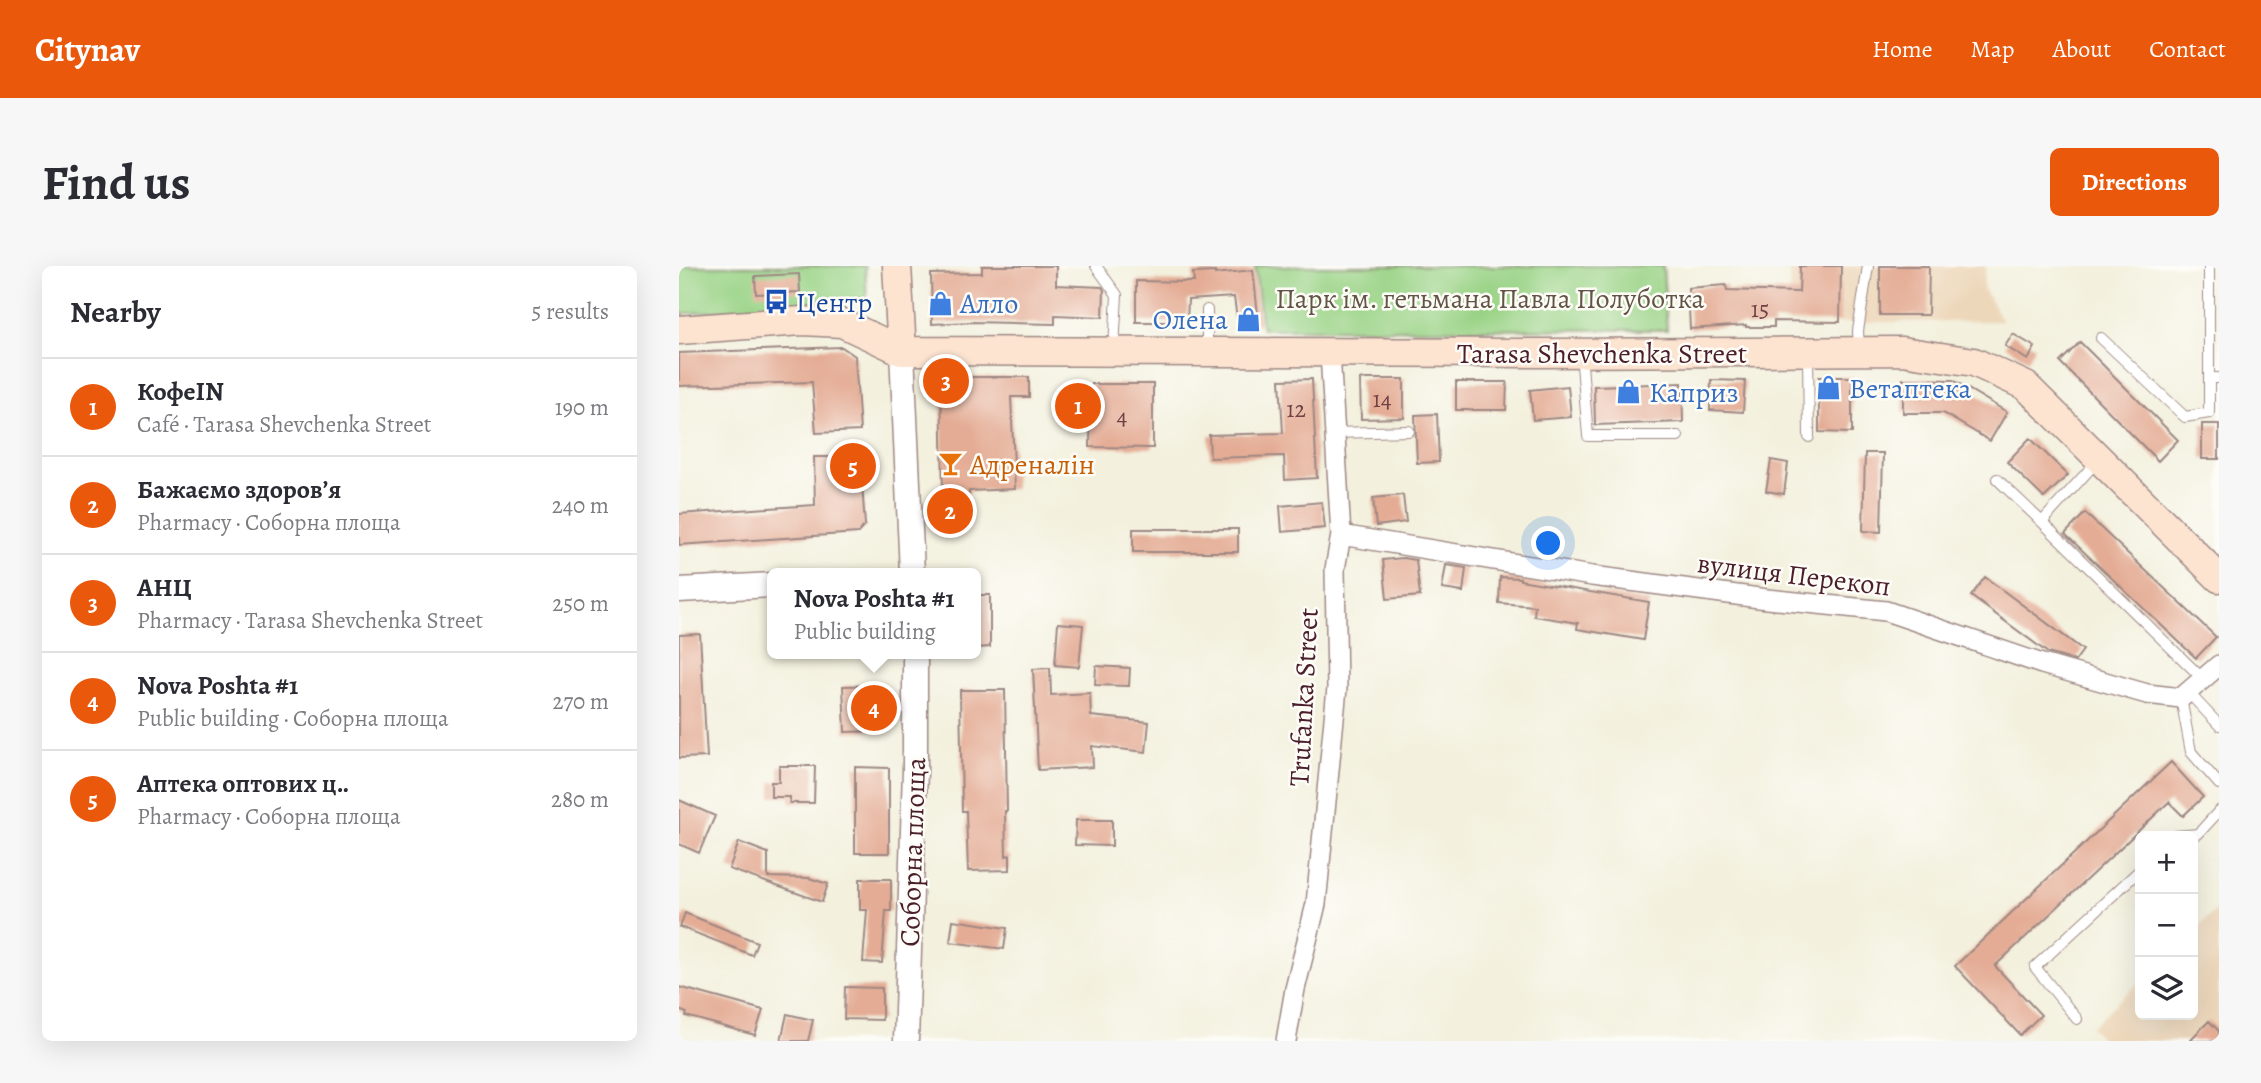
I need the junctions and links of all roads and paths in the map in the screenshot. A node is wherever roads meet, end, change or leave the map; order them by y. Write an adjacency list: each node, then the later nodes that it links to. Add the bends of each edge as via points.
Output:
1 (897, 266): 8 (main road)
2 (1096, 266): 9 (lane, via 1117,295)
3 (1868, 266): 12 (lane, via 1858,331)
4 (2209, 266): 15 (lane)
5 (1207, 310): 10 (lane)
6 (679, 330): 8 (main road, via 802,321 842,323)
7 (2101, 338): 15 (lane, via 2185,417 2209,413)
8 (902, 351): 9 (main road, Tarasa Shevchenka Street); 24 (street)
9 (1114, 352): 10 (main road, Tarasa Shevchenka Street)
10 (1207, 352): 13 (main road, Tarasa Shevchenka Street)
11 (1808, 352): 12 (main road, Tarasa Shevchenka Street); 14 (main road, Tarasa Shevchenka Street); 19 (lane)
12 (1860, 352): 20 (main road, Tarasa Shevchenka Street, via 1902,351 1974,362 2026,386)
13 (1330, 353): 14 (main road, Tarasa Shevchenka Street); 17 (street, Trufanka Street)
14 (1581, 353): 18 (lane, via 1588,436)
15 (2214, 378)
16 (1409, 431): 17 (lane)
17 (1335, 433): 23 (street, Trufanka Street)
18 (1678, 436)
19 (1809, 437)
20 (2099, 459): 22 (lane); 25 (main road, Tarasa Shevchenka Street)
21 (1997, 479): 22 (lane)
22 (2042, 522): 30 (lane)
23 (1341, 535): 30 (street, вулиця Перекоп, via 1606,578 1886,611 2147,694); 38 (street, Trufanka Street, via 1335,569 1337,688 1316,904)
24 (912, 568)
25 (2218, 577)
26 (767, 584): 27 (street)
27 (679, 590)
28 (915, 659): 37 (street, Соборна площа)
29 (2219, 666): 30 (street)
30 (2191, 690): 31 (lane); 32 (lane, via 2191,752)
31 (2219, 725)
32 (2219, 784)
33 (2219, 811): 34 (lane)
34 (2198, 834)
35 (2135, 875): 36 (lane, via 2035,967)
36 (2077, 1019)
37 (906, 1041)
38 (1286, 1041)

